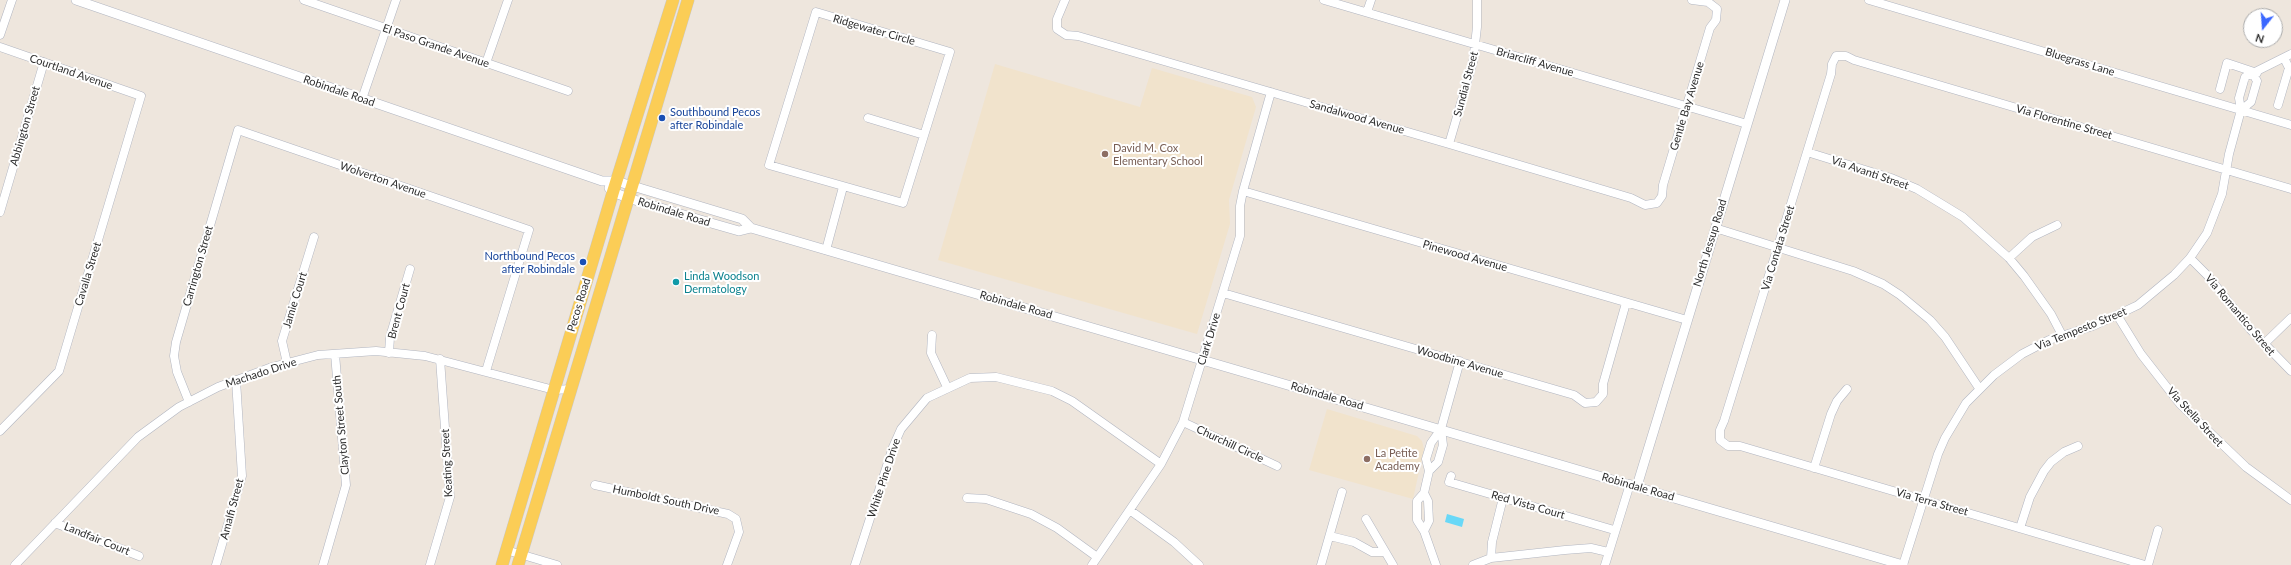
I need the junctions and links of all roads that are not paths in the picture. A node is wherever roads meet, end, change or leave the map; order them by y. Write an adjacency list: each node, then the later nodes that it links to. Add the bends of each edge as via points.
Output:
1 (12, 0): 18 (street)
2 (76, 0): 31 (street, Robindale Road)
3 (304, 0): 17 (street, El Paso Grande Avenue)
4 (396, 0): 17 (street)
5 (508, 0): 24 (street)
6 (673, 0): 16 (main road, Pecos Road)
7 (688, 0): 25 (main road, Pecos Road)
8 (1065, 0): 29 (street, Sandalwood Avenue, via 1057,29 1066,35 1078,36)
9 (1324, 0): 15 (street, Briarcliff Avenue)
10 (1371, 0): 15 (street)
11 (1477, 0): 19 (street, Sundial Street)
12 (1692, 0): 33 (street, Gentle Bay Avenue, via 1708,2 1717,9 1716,20 1710,28)
13 (1785, 0): 36 (street, North Jessup Road)
14 (1870, 0): 34 (street, Bluegrass Lane)
15 (1367, 12): 19 (street, Briarcliff Avenue)
16 (664, 27): 25 (main road, via 665,50 662,65); 44 (main road, Pecos Road)
17 (386, 28): 24 (street, El Paso Grande Avenue); 31 (street)
18 (0, 35)
19 (1476, 45): 33 (street, Briarcliff Avenue); 40 (street, Sundial Street)
20 (0, 47): 23 (street, Courtland Avenue)
21 (1836, 56): 41 (street, Via Contata Street); 42 (street, Via Florentine Street, via 1846,56)
22 (2288, 56): 26 (street); 32 (street, via 2289,68)
23 (44, 62): 30 (street, Courtland Avenue); 50 (street, Abbington Street)
24 (486, 63): 28 (street, El Paso Grande Avenue)
25 (667, 68): 43 (main road, Pecos Road)
26 (2255, 73): 27 (street, via 2227,64); 34 (street, via 2257,81 2251,102); 34 (street, via 2245,77 2239,98)
27 (2220, 89)
28 (568, 91)
29 (1271, 92): 40 (street, Sandalwood Avenue); 47 (street, Clark Drive)
30 (142, 96): 85 (street, Cavalla Street, via 58,371)
31 (362, 99): 44 (street, Robindale Road)
32 (2278, 104)
33 (1687, 106): 36 (street, Briarcliff Avenue); 49 (street, Gentle Bay Avenue, via 1662,196)
34 (2241, 110): 37 (street, Bluegrass Lane); 42 (street, Via Tempesto Street)
35 (868, 118): 39 (street)
36 (1747, 124): 53 (street, North Jessup Road)
37 (2291, 125)
38 (238, 130): 74 (street, Wolverton Avenue, via 528,230); 82 (street, Carrington Street, via 176,342 174,356 177,372)
39 (924, 135): 45 (street, Ridgewater Circle, via 903,203); 45 (street, Ridgewater Circle, via 950,52 816,12 769,165)
40 (1449, 144): 49 (street, Sandalwood Avenue, via 1631,198 1645,205)
41 (1807, 152): 55 (street, Via Contata Street); 57 (street, Via Avanti Street, via 1891,178 1916,189 1963,217)
42 (2227, 170): 46 (street, Via Florentine Street); 58 (street, Via Tempesto Street, via 2222,194 2207,233)
43 (632, 185): 44 (street, Robindale Road); 48 (main road, Pecos Road); 52 (street, Robindale Road, via 742,219)
44 (615, 186): 48 (street, Robindale Road); 81 (main road, Pecos Road)
45 (843, 187): 56 (street)
46 (2291, 189)
47 (1243, 191): 60 (street, Clark Drive, via 1240,236); 61 (street, Pinewood Avenue)
48 (628, 198): 52 (street, Robindale Road, via 739,231); 79 (main road, Pecos Road)
49 (1657, 203)
50 (0, 212)
51 (2057, 225): 57 (street, via 2032,237)
52 (751, 228): 56 (street, Robindale Road)
53 (1714, 228): 55 (street); 64 (street, North Jessup Road)
54 (314, 237): 73 (street, Jamie Court, via 282,342)
55 (1778, 248): 78 (street, via 1853,271 1884,284 1900,295 1926,316 1945,337); 86 (street, Via Contata Street, via 1720,430)
56 (826, 250): 71 (street, Robindale Road)
57 (2009, 258): 66 (street, Via Avanti Street, via 2036,292)
58 (2190, 258): 62 (street, Via Tempesto Street, via 2158,291); 67 (street, Via Romantico Street)
59 (410, 269): 68 (street, Brent Court, via 390,337)
60 (1223, 293): 71 (street, Clark Drive); 72 (street, Woodbine Avenue)
61 (1626, 303): 64 (street, Pinewood Avenue); 72 (street, Woodbine Avenue, via 1603,384 1603,394 1596,402 1585,403 1574,395)
62 (2117, 316): 66 (street, Via Tempesto Street); 100 (street, Via Stella Street, via 2140,354 2180,404 2246,467)
63 (2291, 318): 67 (street)
64 (1687, 320): 94 (street, North Jessup Road)
65 (932, 335): 77 (street, via 931,353)
66 (2062, 335): 78 (street, Via Tempesto Street, via 2022,354)
67 (2264, 344): 75 (street, Via Romantico Street)
68 (389, 353): 69 (street, Machado Drive); 70 (street, Machado Drive)
69 (335, 354): 73 (street, Machado Drive, via 318,355); 118 (street, Clayton Street South, via 346,485)
70 (440, 359): 74 (street, Machado Drive); 119 (street, Keating Street, via 450,497)
71 (1203, 360): 83 (street, Clark Drive); 84 (street, Robindale Road)
72 (1460, 362): 84 (street)
73 (287, 363): 76 (street, Machado Drive)
74 (486, 371): 81 (street, Machado Drive)
75 (2291, 371)
76 (236, 380): 82 (street, Machado Drive); 117 (street, Amalfi Street, via 242,476)
77 (948, 387): 88 (street, White Pine Drive, via 970,378 996,377 1052,392 1072,400); 123 (street, White Pine Drive, via 927,398 901,429 892,447)
78 (1979, 388): 99 (street, Via Tempesto Street, via 1966,403 1945,438)
79 (571, 389): 81 (street, Machado Drive); 115 (main road, Pecos Road)
80 (1847, 389): 90 (street, via 1831,414)
81 (554, 390): 109 (main road, Pecos Road)
82 (189, 402): 103 (street, Machado Drive, via 138,437)
83 (1183, 422): 88 (street, Clark Drive); 89 (street, Churchill Circle)
84 (1441, 428): 91 (street, via 1431,443 1426,459); 91 (street, via 1443,446 1438,462); 94 (street, Robindale Road)
85 (0, 431)
86 (1720, 440): 90 (street, Via Terra Street, via 1728,446 1740,446)
87 (2078, 446): 104 (street, via 2064,452 2044,471 2030,497)
88 (1161, 464): 101 (street, Clark Drive)
89 (1276, 466)
90 (1814, 468): 99 (street, Via Terra Street)
91 (1429, 470): 96 (street)
92 (1451, 476): 98 (street, Red Vista Court, via 1449,482)
93 (595, 485): 122 (street, Humboldt South Drive, via 728,514 736,519 739,532)
94 (1633, 485): 105 (street); 131 (street, Robindale Road)
95 (1342, 492): 108 (street)
96 (1424, 493): 107 (street, via 1428,500 1429,521); 107 (street, via 1417,501 1416,512)
97 (967, 498): 113 (street, via 986,499 1031,514 1057,528)
98 (1503, 498): 105 (street, Red Vista Court); 114 (street, via 1492,542)
99 (1922, 500): 104 (street, Via Terra Street); 131 (street, Via Tempesto Street)
100 (2291, 500)
101 (1131, 511): 113 (street, Clark Drive); 125 (street, via 1174,542)
102 (1366, 519): 110 (street)
103 (55, 523): 112 (street, Landfair Court); 116 (street, Machado Drive)
104 (2020, 528): 132 (street, Via Terra Street)
105 (1614, 530): 111 (street)
106 (2158, 530): 132 (street)
107 (1424, 531): 128 (street)
108 (1330, 536): 110 (street, via 1354,542 1372,552); 126 (street)
109 (506, 550): 115 (street); 120 (main road, Pecos Road)
110 (1385, 552): 127 (street)
111 (1608, 552): 114 (street, via 1591,548); 130 (street)
112 (139, 556)
113 (1097, 557): 124 (street, Clark Drive)
114 (1491, 558): 129 (street)
115 (519, 560): 121 (street)
116 (15, 565)
117 (216, 565)
118 (323, 565)
119 (430, 565)
120 (502, 565)
121 (557, 565)
122 (727, 565)
123 (856, 565)
124 (1092, 565)
125 (1199, 565)
126 (1321, 565)
127 (1393, 565)
128 (1436, 565)
129 (1473, 565)
130 (1604, 565)
131 (1903, 565)
132 (2147, 565)

